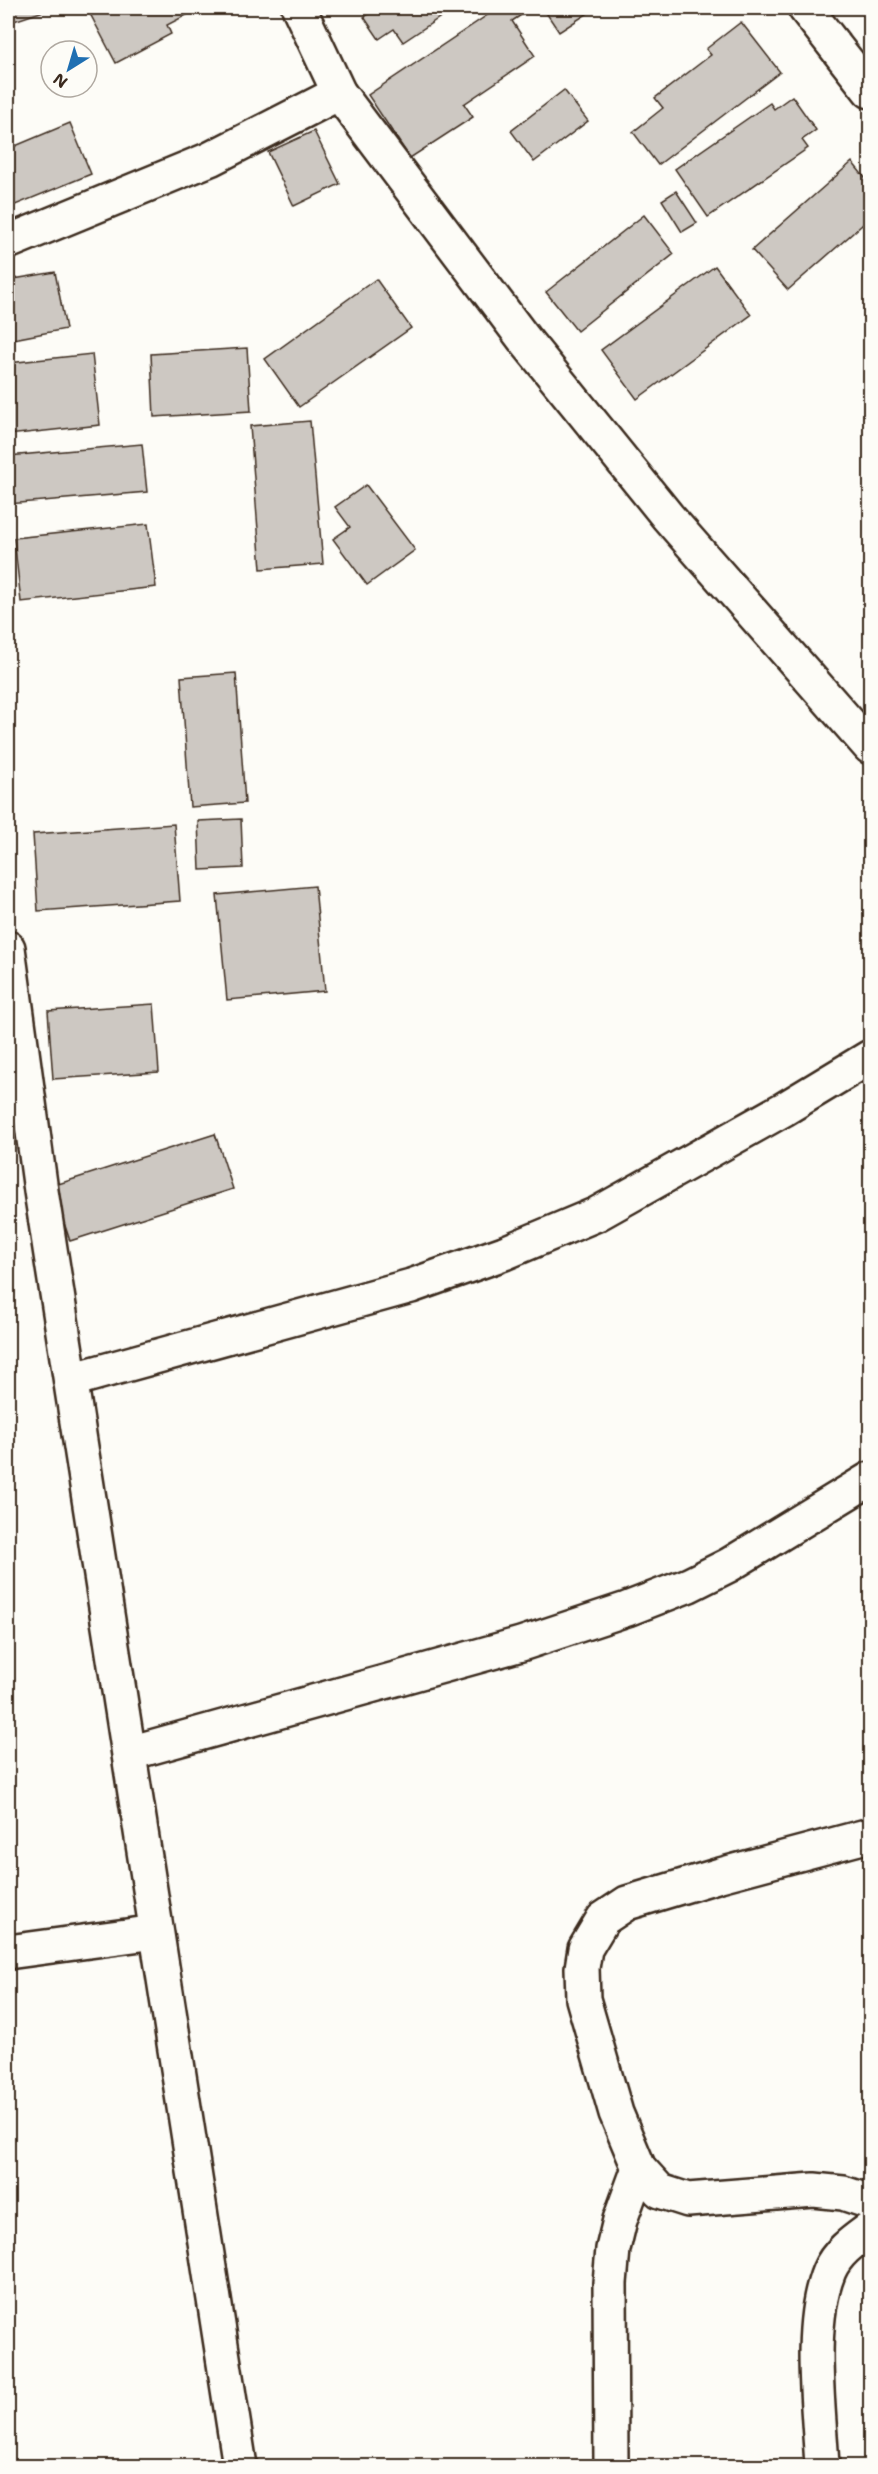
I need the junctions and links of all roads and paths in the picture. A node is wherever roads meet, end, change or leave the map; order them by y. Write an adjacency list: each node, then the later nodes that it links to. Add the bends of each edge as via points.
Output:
1 (299, 8): 4 (street)
2 (805, 8): 3 (street)
3 (870, 91)
4 (339, 93): 5 (street, via 210,159); 6 (street, via 524,339 668,518)
5 (8, 242)
6 (870, 747)
7 (8, 948): 9 (street)
8 (870, 1057): 9 (street, via 597,1214 504,1253 411,1286)
9 (71, 1380): 11 (street)
10 (870, 1479): 11 (street, via 729,1565 627,1609 520,1644)
11 (130, 1753): 13 (street)
12 (870, 1835): 15 (street, via 627,1903 603,1919 585,1949 583,1999 616,2113)
13 (156, 1932): 14 (street); 18 (street)
14 (8, 1952)
15 (639, 2168): 16 (street, via 660,2191 688,2200 814,2190 843,2193); 19 (street, via 613,2249)
16 (870, 2202)
17 (870, 2229): 20 (street, via 848,2244 830,2269 821,2300 817,2370)
18 (240, 2466)
19 (611, 2466)
20 (822, 2466)

